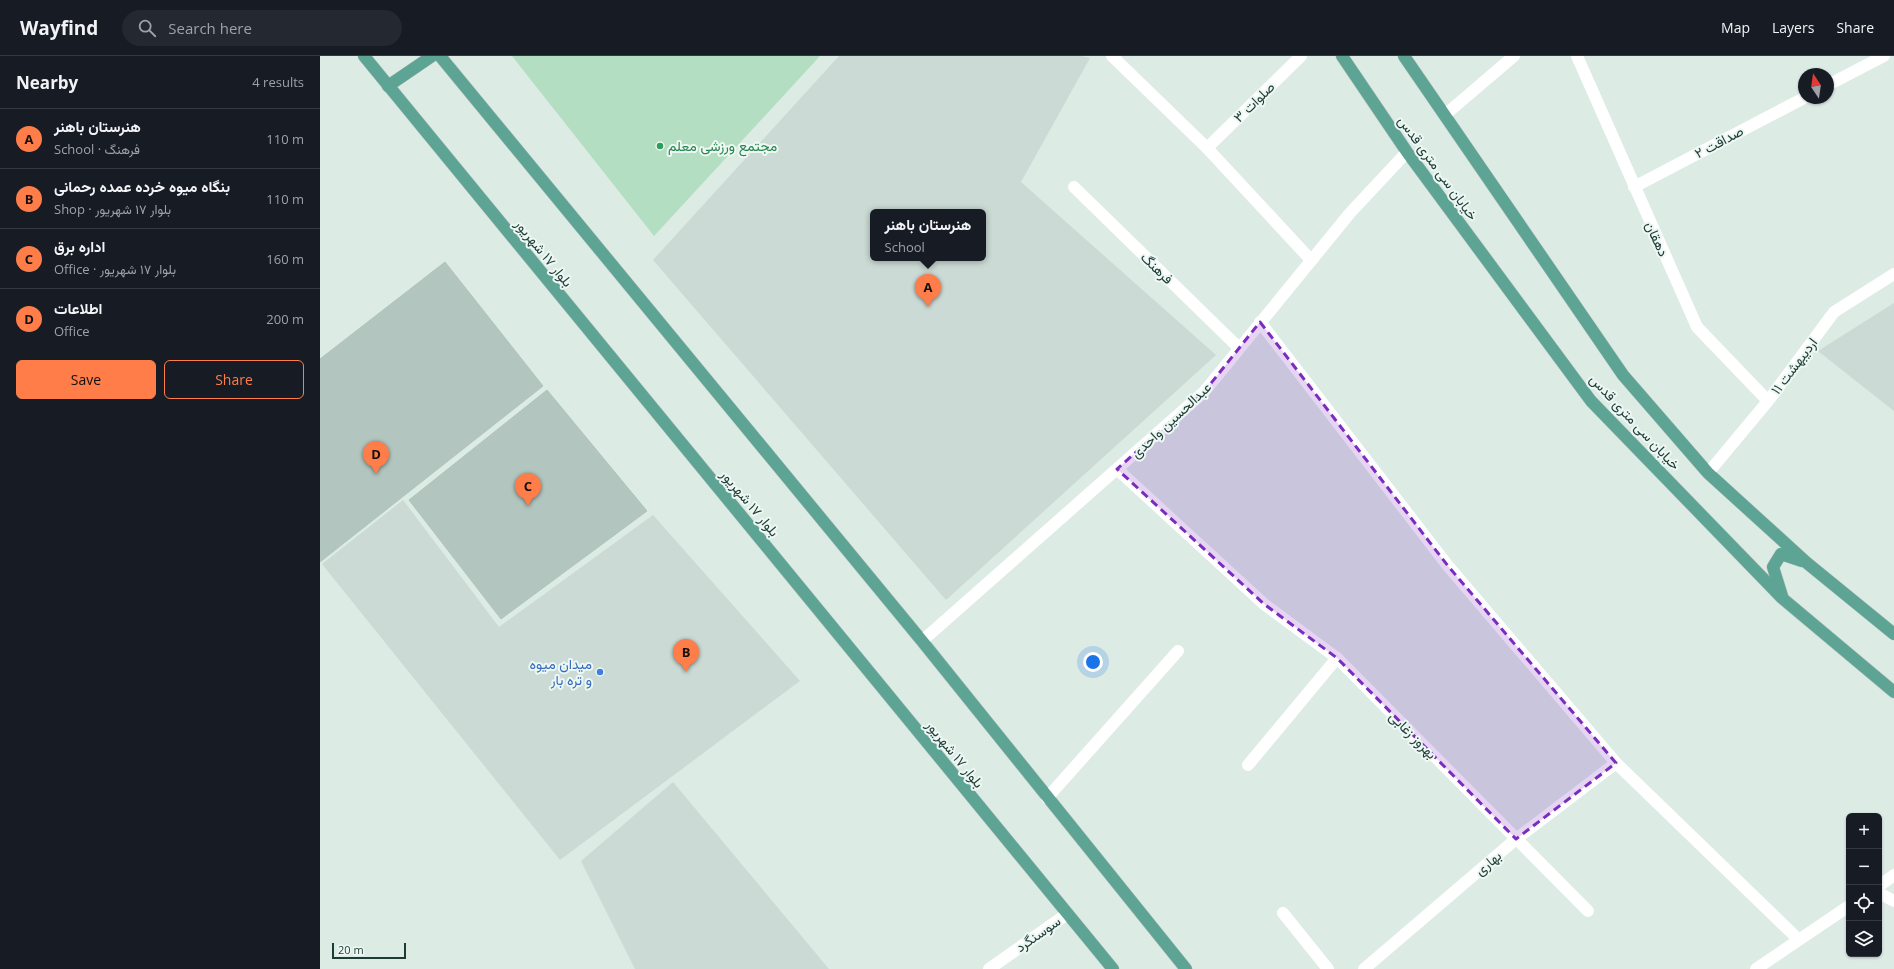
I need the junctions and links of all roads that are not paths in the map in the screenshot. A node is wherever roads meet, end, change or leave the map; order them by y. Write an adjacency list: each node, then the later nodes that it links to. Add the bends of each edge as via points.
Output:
1 (364, 56): 12 (main road, بلوار ١٧ شهریور)
2 (432, 56): 12 (main road)
3 (440, 56): 29 (main road)
4 (1112, 56): 15 (street)
5 (1301, 56): 15 (street, صلوات ۳)
6 (1342, 56): 16 (main road, خیابان سی متری قدس)
7 (1404, 56): 14 (main road, خیابان سی متری قدس)
8 (1514, 56): 14 (street)
9 (1577, 56): 17 (street, دهقان)
10 (1884, 56): 11 (street)
11 (1834, 82)
12 (388, 86): 44 (main road, بلوار ١٧ شهریور)
13 (1798, 101): 17 (street, صداقت ۲)
14 (1446, 114): 25 (main road, خیابان سی متری قدس, via 1623,374)
15 (1207, 148): 19 (street)
16 (1407, 152): 19 (street, عبدالحسین واحدی, via 1350,213); 27 (main road, خیابان سی متری قدس, via 1592,401)
17 (1634, 187): 23 (street, دهقان, via 1697,327)
18 (1074, 188): 22 (street, فرهنگ)
19 (1311, 260): 21 (street, عبدالحسین واحدی)
20 (1894, 274): 23 (street, ۱۱ اردیبهشت, via 1834,312)
21 (1260, 322): 22 (street, عبدالحسین واحدی); 33 (street, via 1448,566)
22 (1240, 348): 24 (street, عبدالحسین واحدی, via 1204,392)
23 (1768, 401): 25 (street, ۱۱ اردیبهشت)
24 (1117, 469): 29 (street, عبدالحسین واحدی); 31 (street, بهروز زغابی, via 1264,604)
25 (1708, 473): 26 (main road, خیابان سی متری قدس)
26 (1807, 563): 27 (main road, via 1781,554 1772,567); 28 (main road, خیابان سی متری قدس)
27 (1782, 598): 32 (main road, خیابان سی متری قدس)
28 (1894, 634)
29 (922, 641): 35 (main road)
30 (1178, 651): 35 (street)
31 (1336, 658): 34 (street); 36 (street, بهروز زغابی)
32 (1894, 692)
33 (1616, 763): 36 (street, بهاری); 45 (street)
34 (1248, 765)
35 (1047, 798): 48 (main road)
36 (1516, 839): 42 (street, بهروز زغابی); 50 (street, بهاری)
37 (1894, 875): 38 (street)
38 (1880, 885)
39 (1882, 895): 40 (street)
40 (1894, 901)
41 (1846, 908): 45 (street)
42 (1588, 911)
43 (1283, 913): 49 (street)
44 (1067, 914): 46 (street, سوسنگرد); 47 (main road, بلوار ١٧ شهریور)
45 (1798, 939): 51 (street)
46 (989, 969)
47 (1113, 969)
48 (1186, 969)
49 (1328, 969)
50 (1364, 969)
51 (1756, 969)

